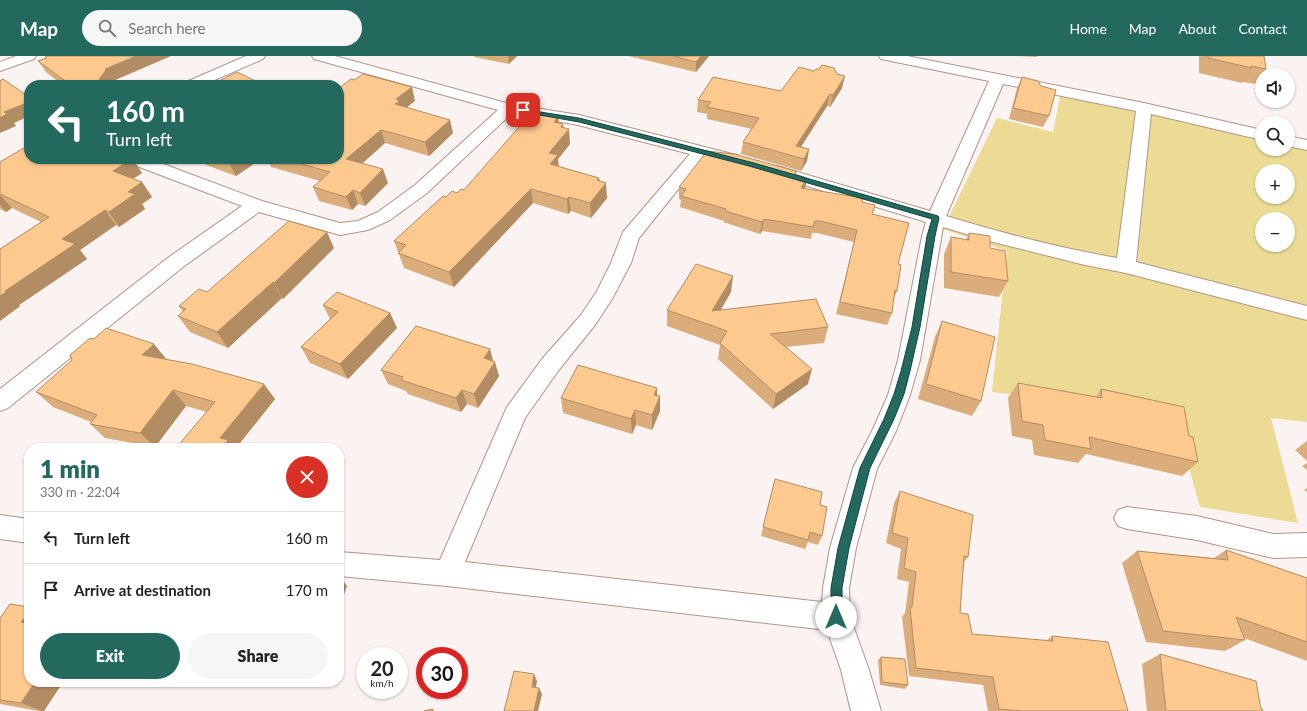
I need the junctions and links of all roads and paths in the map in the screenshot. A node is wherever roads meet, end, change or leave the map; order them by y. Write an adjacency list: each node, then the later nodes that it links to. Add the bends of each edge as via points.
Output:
1 (28, 56): 5 (street)
2 (258, 56): 7 (street)
3 (318, 56): 8 (street)
4 (886, 56): 6 (street)
5 (0, 67)
6 (998, 78): 9 (street); 16 (street)
7 (203, 80)
8 (509, 108): 13 (street, via 579,120); 15 (street, via 421,189 384,216 362,226 340,229)
9 (1144, 108): 10 (street); 17 (street)
10 (1255, 133)
11 (1295, 142): 12 (street)
12 (1307, 145)
13 (701, 151): 16 (street); 25 (street, via 630,236 621,263 605,294 515,414)
14 (148, 164): 15 (street)
15 (256, 205): 19 (street, via 176,262)
16 (936, 218): 17 (street, via 1070,256); 26 (street, via 907,367 890,416 865,468 843,548 836,588)
17 (1126, 266): 18 (street)
18 (1307, 313)
19 (0, 402)
20 (1127, 518): 23 (street, via 1197,528 1273,546)
21 (0, 527): 22 (street)
22 (24, 530)
23 (1307, 545)
24 (344, 564): 25 (street)
25 (447, 574): 26 (street)
26 (836, 617): 27 (street)
27 (866, 711)

